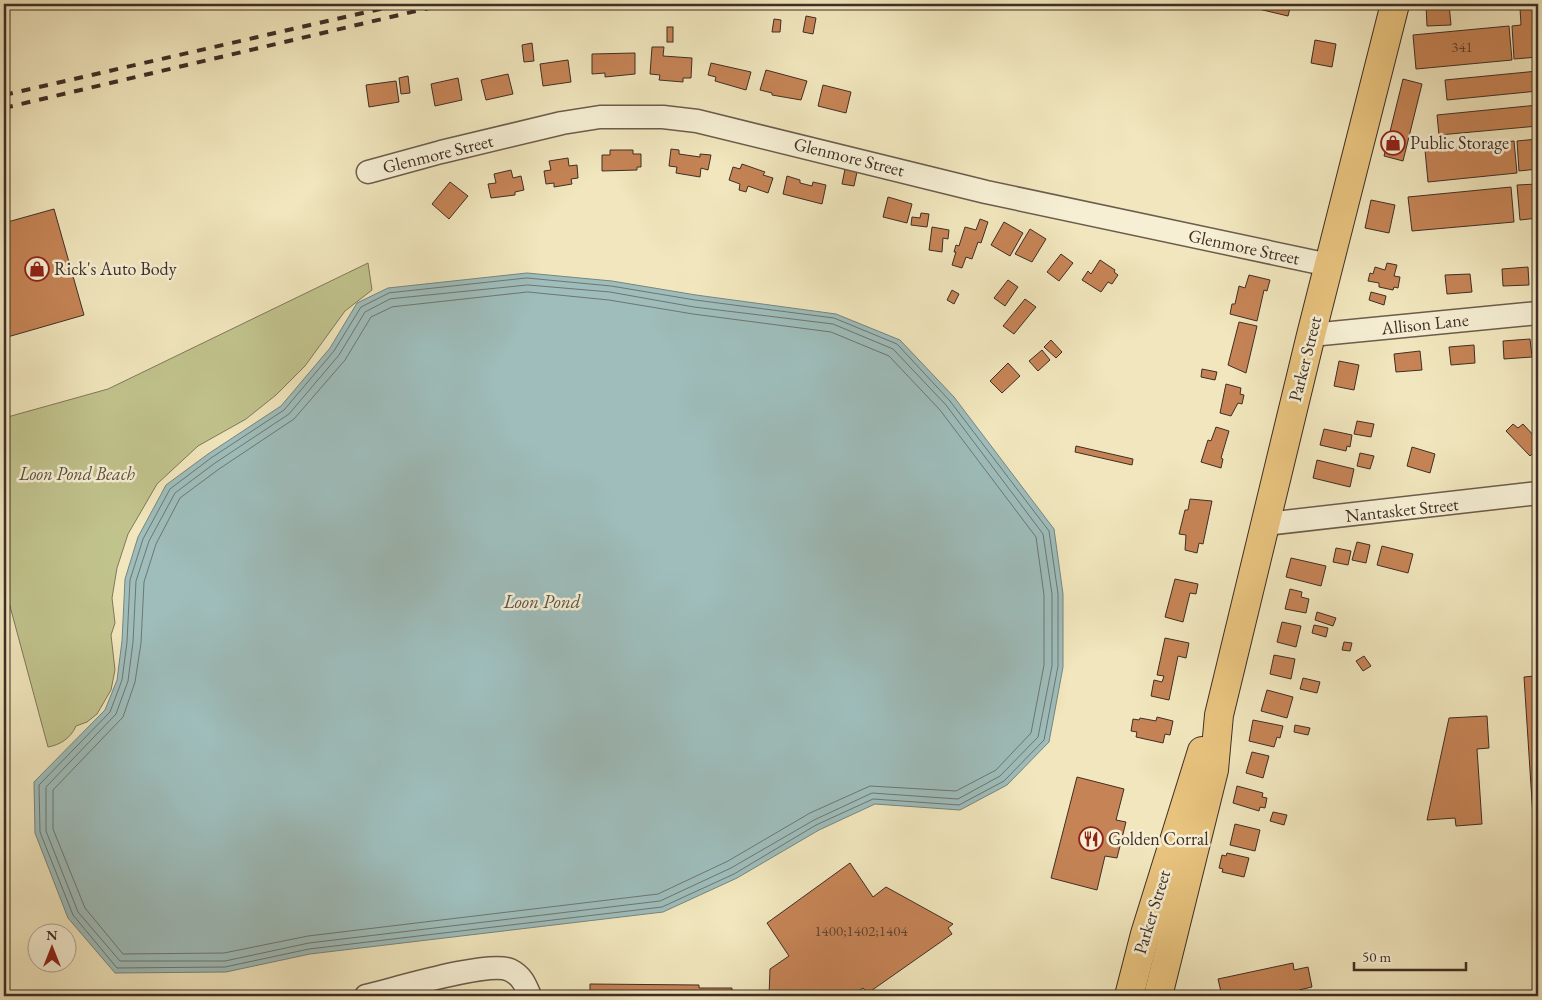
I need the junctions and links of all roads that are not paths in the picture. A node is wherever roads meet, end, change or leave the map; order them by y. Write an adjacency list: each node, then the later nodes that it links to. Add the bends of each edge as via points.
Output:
1 (1395, 4): 3 (main road, Parker Street)
2 (368, 172): 3 (street, Glenmore Street, via 562,123 600,117 696,120 986,192)
3 (1329, 265): 5 (main road, Parker Street)
4 (1538, 312): 5 (street, Allison Lane)
5 (1311, 335): 7 (main road, Parker Street)
6 (1538, 493): 7 (street, Nantasket Street)
7 (1266, 524): 8 (main road, Parker Street)
8 (1220, 715): 11 (main road, Parker Street, via 1196,766); 12 (main road, Parker Street, via 1214,770)
9 (366, 996): 10 (street, via 483,968 508,969 522,978)
10 (530, 996)
11 (1129, 996)
12 (1158, 996)

